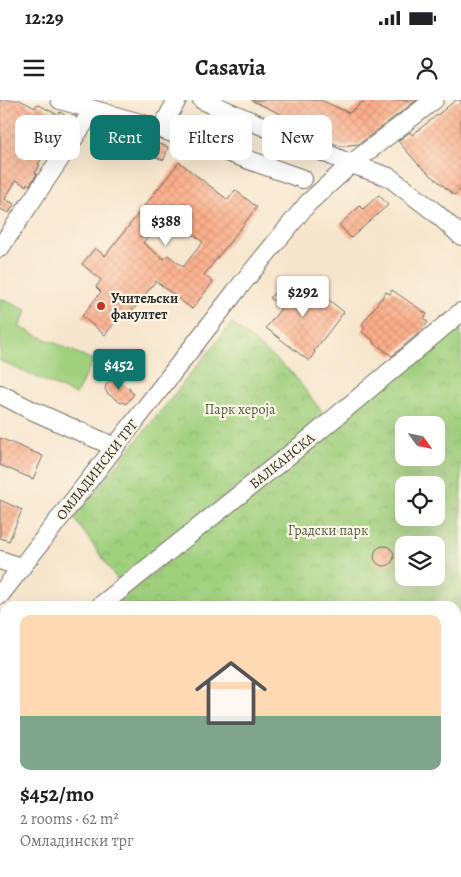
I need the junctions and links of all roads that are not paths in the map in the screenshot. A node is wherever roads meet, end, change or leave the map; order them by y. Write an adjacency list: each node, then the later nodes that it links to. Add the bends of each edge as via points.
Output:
1 (60, 100): 5 (street)
2 (177, 100): 6 (street)
3 (202, 100): 7 (street)
4 (434, 100): 7 (street, ОМЛАДИНСКИ ТРГ)
5 (93, 110): 6 (street); 10 (street)
6 (161, 129): 8 (street)
7 (350, 164): 9 (street, via 389,177 436,212); 13 (street, ОМЛАДИНСКИ ТРГ, via 308,203)
8 (303, 179)
9 (461, 236)
10 (0, 248)
11 (461, 312): 17 (street, БАЛКАНСКА, via 314,436)
12 (0, 394): 13 (street)
13 (115, 447): 15 (street, ОМЛАДИНСКИ ТРГ)
14 (0, 560): 15 (street)
15 (20, 567): 16 (street, ОМЛАДИНСКИ ТРГ)
16 (0, 595)
17 (106, 601)

